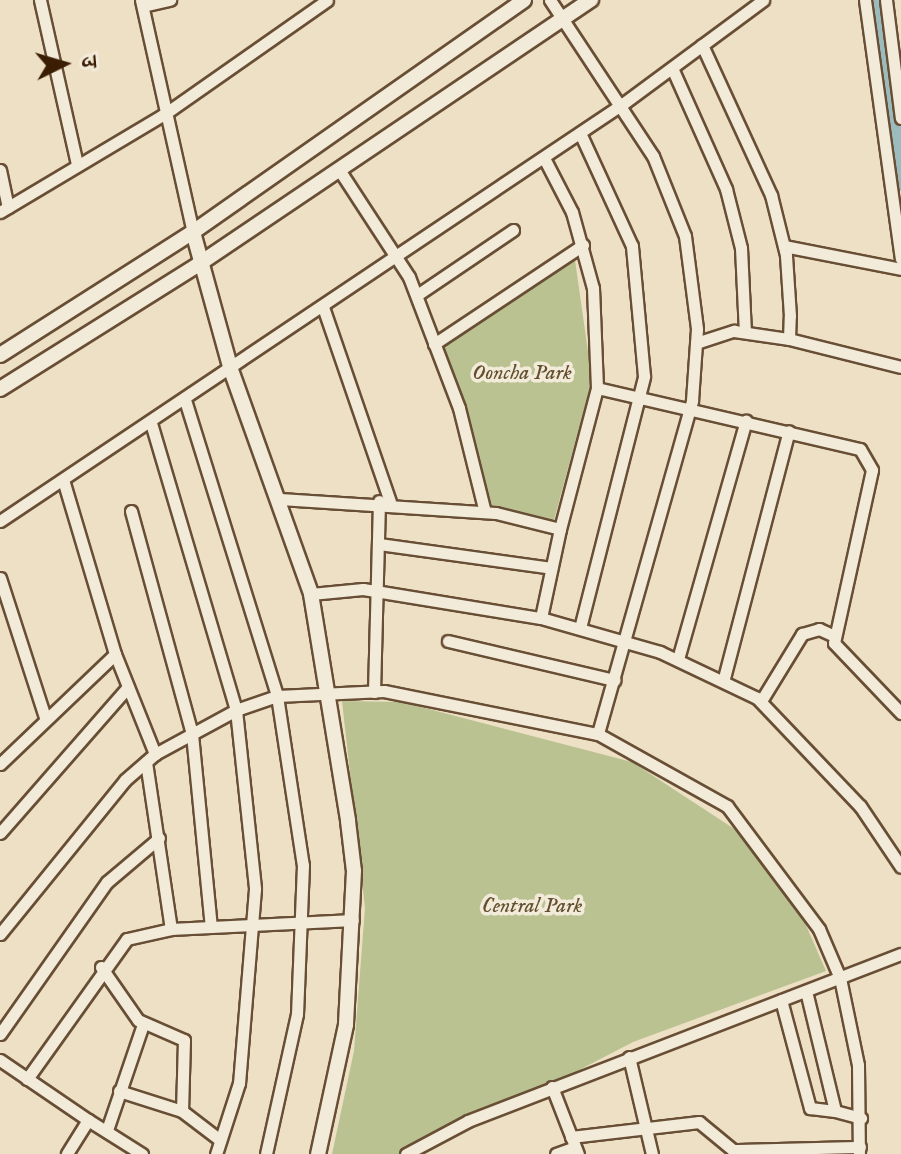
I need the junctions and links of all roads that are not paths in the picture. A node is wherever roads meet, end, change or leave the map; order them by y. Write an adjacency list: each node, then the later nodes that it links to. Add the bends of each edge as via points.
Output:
1 (40, 0): 19 (street)
2 (170, 0): 10 (street)
3 (327, 0): 15 (street)
4 (524, 0): 24 (street)
5 (550, 0): 11 (street)
6 (591, 0): 11 (street)
7 (763, 0): 12 (street)
8 (865, 0): 28 (street)
9 (886, 0): 16 (street)
10 (142, 3): 15 (street)
11 (564, 21): 14 (street); 21 (street)
12 (702, 45): 13 (street); 26 (street, via 753,145)
13 (672, 68): 14 (street); 33 (street, via 726,189 741,248)
14 (624, 103): 17 (street); 35 (street, via 685,236)
15 (163, 115): 19 (street); 24 (street)
16 (901, 118)
17 (580, 133): 18 (street); 42 (street, via 632,246)
18 (544, 158): 25 (street); 27 (street)
19 (77, 164): 22 (street)
20 (0, 170): 22 (street)
21 (340, 171): 27 (street); 29 (street)
22 (4, 209)
23 (513, 230): 31 (street)
24 (193, 232): 29 (street); 37 (street)
25 (583, 245): 36 (street); 40 (street, via 598,325)
26 (784, 246): 30 (street); 34 (street)
27 (398, 256): 31 (street); 32 (street)
28 (901, 259)
29 (199, 264): 39 (street); 41 (street)
30 (901, 269)
31 (417, 295): 36 (street)
32 (323, 307): 39 (street); 50 (street)
33 (745, 332): 34 (street); 35 (street)
34 (789, 339): 38 (street)
35 (696, 343): 44 (street)
36 (434, 344): 52 (street)
37 (0, 355)
38 (901, 367)
39 (231, 370): 43 (street); 49 (street)
40 (597, 388): 42 (street); 54 (street)
41 (0, 389)
42 (642, 396): 44 (street); 61 (street)
43 (185, 400): 46 (street); 72 (street)
44 (691, 406): 45 (street); 64 (street)
45 (746, 420): 47 (street); 66 (street)
46 (151, 423): 48 (street); 74 (street)
47 (789, 431): 62 (street, via 860,449 872,462); 67 (street)
48 (63, 480): 53 (street); 65 (street)
49 (280, 499): 50 (street); 59 (street)
50 (385, 502): 52 (street); 55 (street)
51 (131, 511): 77 (street)
52 (485, 512): 54 (street)
53 (0, 521)
54 (560, 529): 56 (street)
55 (379, 544): 56 (street); 58 (street)
56 (551, 568): 60 (street)
57 (0, 578): 76 (street)
58 (380, 591): 59 (street); 60 (street); 71 (street)
59 (311, 594): 70 (street)
60 (541, 618): 61 (street)
61 (580, 628): 64 (street)
62 (835, 636): 73 (street, via 819,629 802,634); 75 (street, via 837,648)
63 (448, 641): 68 (street)
64 (626, 641): 66 (street); 68 (street)
65 (115, 654): 69 (street); 76 (street)
66 (678, 659): 67 (street)
67 (724, 678): 73 (street)
68 (614, 680): 78 (street)
69 (128, 687): 79 (street); 82 (street)
70 (328, 692): 71 (street); 72 (street); 85 (street, via 350,833)
71 (374, 692): 78 (street, via 433,696)
72 (277, 696): 74 (street); 86 (street)
73 (761, 701): 84 (street, via 860,806)
74 (236, 710): 77 (street); 87 (street)
75 (901, 713)
76 (45, 717): 81 (street)
77 (192, 734): 79 (street); 88 (street)
78 (598, 734): 93 (street, via 727,806 778,867)
79 (155, 754): 80 (street)
80 (146, 762): 83 (street); 90 (street, via 85,821)
81 (0, 764)
82 (0, 833)
83 (159, 838): 89 (street); 97 (street, via 107,882)
84 (901, 867)
85 (353, 920): 86 (street); 116 (street, via 346,1025)
86 (305, 921): 87 (street); 115 (street, via 292,1049)
87 (257, 926): 88 (street); 109 (street, via 239,1083)
88 (211, 927): 89 (street)
89 (171, 929): 92 (street, via 127,939)
90 (0, 934)
91 (901, 954): 93 (street)
92 (101, 967): 96 (street); 100 (street)
93 (840, 978): 94 (street); 105 (street)
94 (806, 991): 95 (street); 104 (street)
95 (781, 1000): 98 (street); 104 (street, via 810,1108)
96 (143, 1024): 102 (street); 103 (street, via 186,1043)
97 (0, 1034)
98 (629, 1057): 101 (street); 107 (street)
99 (0, 1060): 100 (street)
100 (27, 1079): 106 (street)
101 (552, 1087): 110 (street); 117 (street)
102 (119, 1091): 103 (street); 108 (street)
103 (182, 1111): 109 (street)
104 (835, 1111): 105 (street)
105 (861, 1118): 111 (street)
106 (88, 1120): 108 (street); 112 (street)
107 (647, 1126): 110 (street); 111 (street, via 704,1123 733,1150); 119 (street)
108 (107, 1130): 113 (street)
109 (220, 1140): 114 (street)
110 (575, 1146): 118 (street)
111 (860, 1151)
112 (67, 1154)
113 (142, 1154)
114 (216, 1154)
115 (266, 1154)
116 (318, 1154)
117 (406, 1154)
118 (556, 1154)
119 (652, 1154)

